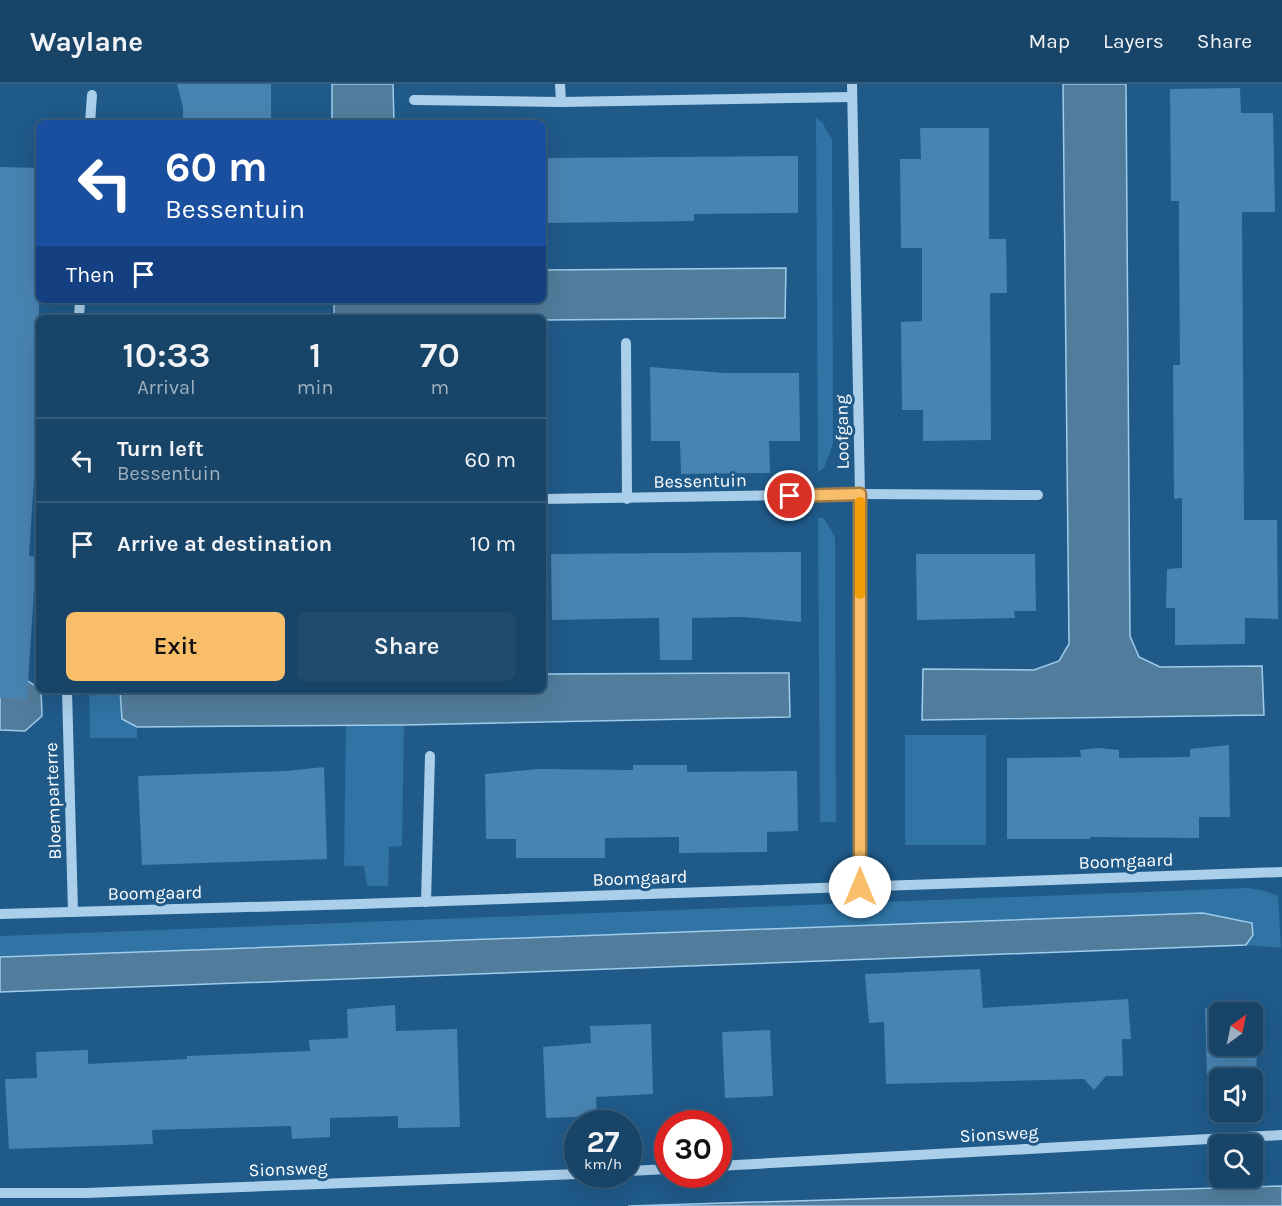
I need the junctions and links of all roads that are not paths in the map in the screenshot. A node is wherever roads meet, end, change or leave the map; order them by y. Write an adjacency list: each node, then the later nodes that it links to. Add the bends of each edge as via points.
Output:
1 (560, 84): 6 (street)
2 (852, 84): 4 (street, Loofgang)
3 (92, 95): 7 (street)
4 (852, 97): 6 (street); 9 (street, Loofgang)
5 (414, 100): 6 (street)
6 (561, 102)
7 (90, 120)
8 (626, 343): 12 (street)
9 (860, 494): 10 (street, Bessentuin); 12 (street, Bessentuin); 16 (street, Loofgang)
10 (1038, 495)
11 (546, 499): 12 (street, Bessentuin)
12 (627, 499)
13 (67, 693): 18 (street, Bloemparterre)
14 (430, 756): 17 (street)
15 (1282, 872): 16 (street, Boomgaard)
16 (860, 887): 17 (street, Boomgaard)
17 (426, 902): 18 (street, Boomgaard)
18 (72, 912): 19 (street, Boomgaard)
19 (0, 914)
20 (1282, 1135): 21 (street, Sionsweg)
21 (732, 1165)
22 (564, 1175): 23 (street, Sionsweg)
23 (0, 1193)

